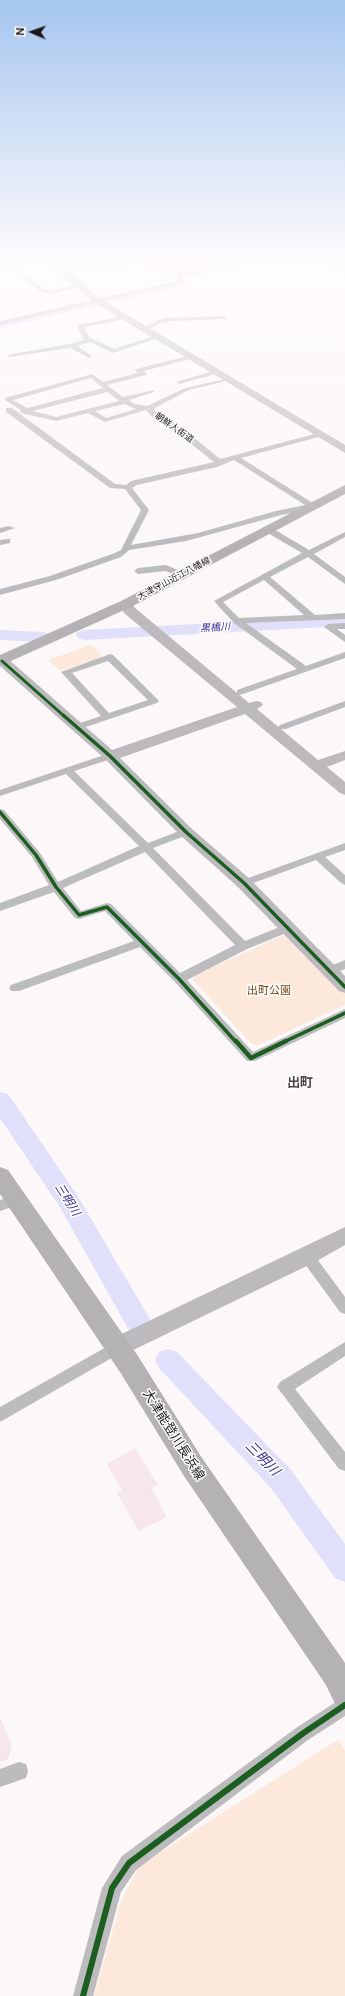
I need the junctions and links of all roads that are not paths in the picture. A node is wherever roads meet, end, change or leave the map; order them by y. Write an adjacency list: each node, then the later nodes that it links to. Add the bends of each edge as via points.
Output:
1 (16, 354): 4 (street)
2 (86, 354): 5 (street)
3 (187, 354): 6 (street)
4 (10, 355)
5 (89, 356)
6 (192, 357): 7 (street); 10 (street, via 138,370 144,374)
7 (217, 372): 8 (street); 9 (street)
8 (228, 379): 15 (street, 朝鮮人街道, via 187,389); 18 (street)
9 (179, 382)
10 (102, 384): 11 (street); 16 (street, via 92,376 7,399)
11 (113, 389): 13 (street); 16 (street)
12 (152, 391): 13 (street)
13 (125, 400): 15 (street); 17 (street)
14 (0, 403): 22 (street, via 113,486)
15 (144, 409): 17 (street, via 104,420); 21 (street, 朝鮮人街道, via 183,433)
16 (24, 411): 17 (street, via 47,419)
17 (90, 411)
18 (318, 434): 19 (street); 20 (street)
19 (345, 450)
20 (234, 457): 21 (street); 24 (street)
21 (219, 462): 22 (street, via 134,483)
22 (127, 488): 29 (street, via 145,510)
23 (345, 489): 24 (main road, 大津守山近江八幡線)
24 (313, 507): 26 (main road, 大津守山近江八幡線); 29 (street, via 298,508 221,530 154,545)
25 (12, 528): 27 (street)
26 (268, 530): 30 (street); 32 (main road, 大津守山近江八幡線)
27 (0, 531)
28 (345, 534): 30 (street)
29 (126, 548): 35 (street, via 118,555 102,561 53,578)
30 (308, 553): 33 (street); 34 (street)
31 (138, 571): 32 (street, via 166,568)
32 (183, 574): 36 (main road, 大津守山近江八幡線)
33 (265, 577): 38 (street); 39 (street, via 218,601)
34 (345, 581)
35 (0, 592)
36 (126, 604): 41 (street, via 129,610); 44 (main road, 大津守山近江八幡線)
37 (345, 616): 38 (street)
38 (313, 618): 39 (street)
39 (237, 621): 45 (street)
40 (345, 626): 42 (street, via 328,627)
41 (159, 630): 46 (street); 48 (street)
42 (345, 639)
43 (345, 655): 45 (street)
44 (1, 661): 50 (street)
45 (304, 669): 46 (street)
46 (240, 692): 48 (street)
47 (345, 704): 51 (street)
48 (251, 706): 51 (street); 53 (street); 54 (street)
49 (108, 716): 49 (street, via 154,701 110,657 66,672); 50 (street)
50 (77, 726): 53 (street)
51 (283, 727): 54 (street)
52 (345, 755): 54 (street)
53 (110, 756): 55 (street); 60 (street)
54 (321, 764): 56 (street); 57 (street)
55 (67, 770): 58 (street); 61 (street)
56 (345, 778)
57 (345, 790)
58 (0, 793)
59 (0, 812): 66 (street, via 36,855)
60 (186, 832): 61 (street); 65 (street)
61 (146, 846): 66 (street); 70 (street)
62 (345, 846): 63 (street)
63 (318, 856): 64 (street); 65 (street)
64 (345, 882)
65 (244, 883): 68 (street)
66 (56, 887): 67 (street); 69 (street, via 79,915 107,907)
67 (0, 906)
68 (287, 928): 70 (street); 71 (street)
69 (142, 942): 72 (street); 74 (street)
70 (243, 946): 72 (street)
71 (338, 967): 73 (street)
72 (179, 979): 75 (street, via 251,1058)
73 (345, 987)
74 (15, 988)
75 (345, 1013)
76 (0, 1176): 77 (main road, 大津能登川長浜線)
77 (8, 1203): 81 (main road, 大津能登川長浜線)
78 (345, 1235): 79 (street)
79 (307, 1256): 80 (street); 81 (street)
80 (345, 1308)
81 (117, 1347): 83 (street); 85 (main road, 大津能登川長浜線, via 192,1467 336,1676)
82 (345, 1348): 84 (street, via 285,1387)
83 (0, 1415)
84 (345, 1464)
85 (345, 1694)
86 (345, 1705): 89 (street, via 129,1863 112,1888)
87 (19, 1771): 88 (street)
88 (0, 1778)
89 (83, 1996)

